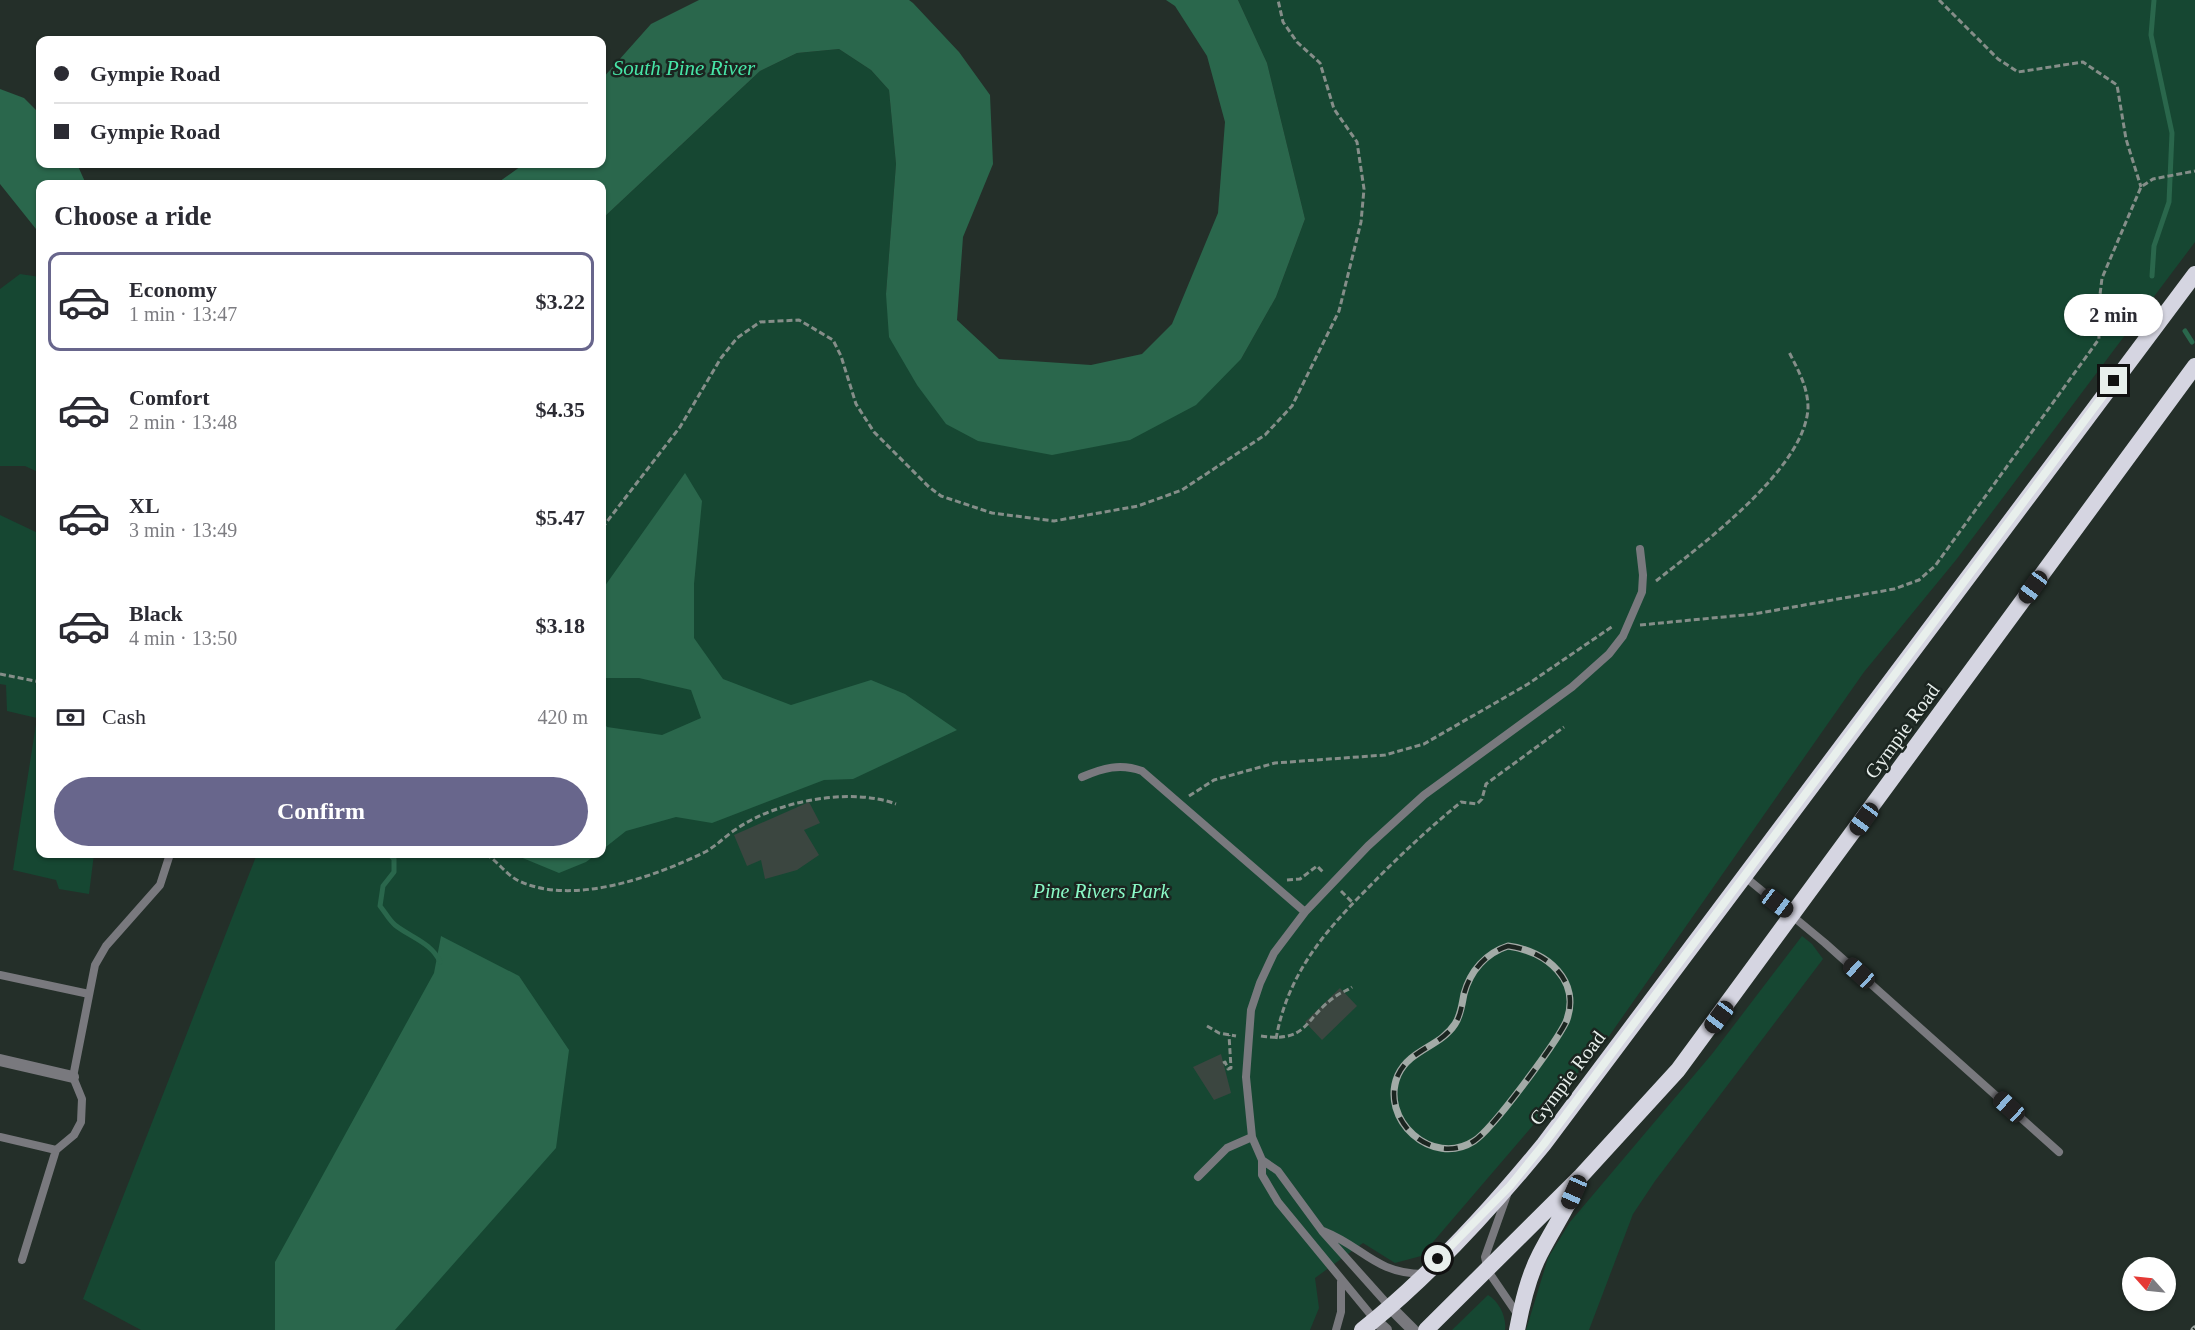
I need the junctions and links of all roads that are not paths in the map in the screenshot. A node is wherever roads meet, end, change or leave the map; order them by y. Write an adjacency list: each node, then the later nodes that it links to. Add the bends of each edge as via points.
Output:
1 (2195, 274): 6 (highway, Gympie Road)
2 (2195, 366): 8 (highway, Gympie Road)
3 (1640, 549): 7 (lane, via 1642,592 1629,625 1609,654 1424,795)
4 (1082, 777): 7 (lane, via 1113,766 1130,766 1152,778)
5 (169, 858): 10 (lane, via 160,885 101,954)
6 (1744, 876): 8 (lane); 20 (highway, Gympie Road)
7 (1305, 912): 14 (lane, via 1274,953 1251,1010 1246,1077)
8 (1793, 915): 16 (lane); 18 (highway, Gympie Road, via 1678,1070)
9 (0, 975): 10 (lane)
10 (89, 994): 12 (lane)
11 (0, 1060): 12 (street)
12 (73, 1077): 15 (lane, via 82,1099 81,1122)
13 (0, 1137): 15 (lane)
14 (1252, 1137): 17 (lane); 19 (lane, via 1227,1148)
15 (56, 1150): 22 (lane)
16 (2059, 1152)
17 (1262, 1160): 21 (lane, via 1278,1171); 25 (lane, via 1262,1175 1278,1202)
18 (1581, 1176): 23 (highway, Gympie Road); 27 (highway, via 1540,1254)
19 (1198, 1178)
20 (1510, 1186): 23 (lane, Gympie Road, via 1485,1257); 24 (highway, Gympie Road)
21 (1322, 1231): 24 (lane, via 1344,1239 1381,1267 1404,1274); 26 (lane)
22 (22, 1260)
23 (1488, 1271): 27 (lane); 31 (highway, Gympie Road)
24 (1423, 1274): 26 (highway, Gympie Road)
25 (1341, 1282): 28 (lane); 29 (lane, via 1341,1312)
26 (1390, 1307): 28 (highway, Gympie Road); 30 (street)
27 (1518, 1323)
28 (1374, 1327)
29 (1336, 1330)
30 (1413, 1330)
31 (1425, 1330)

